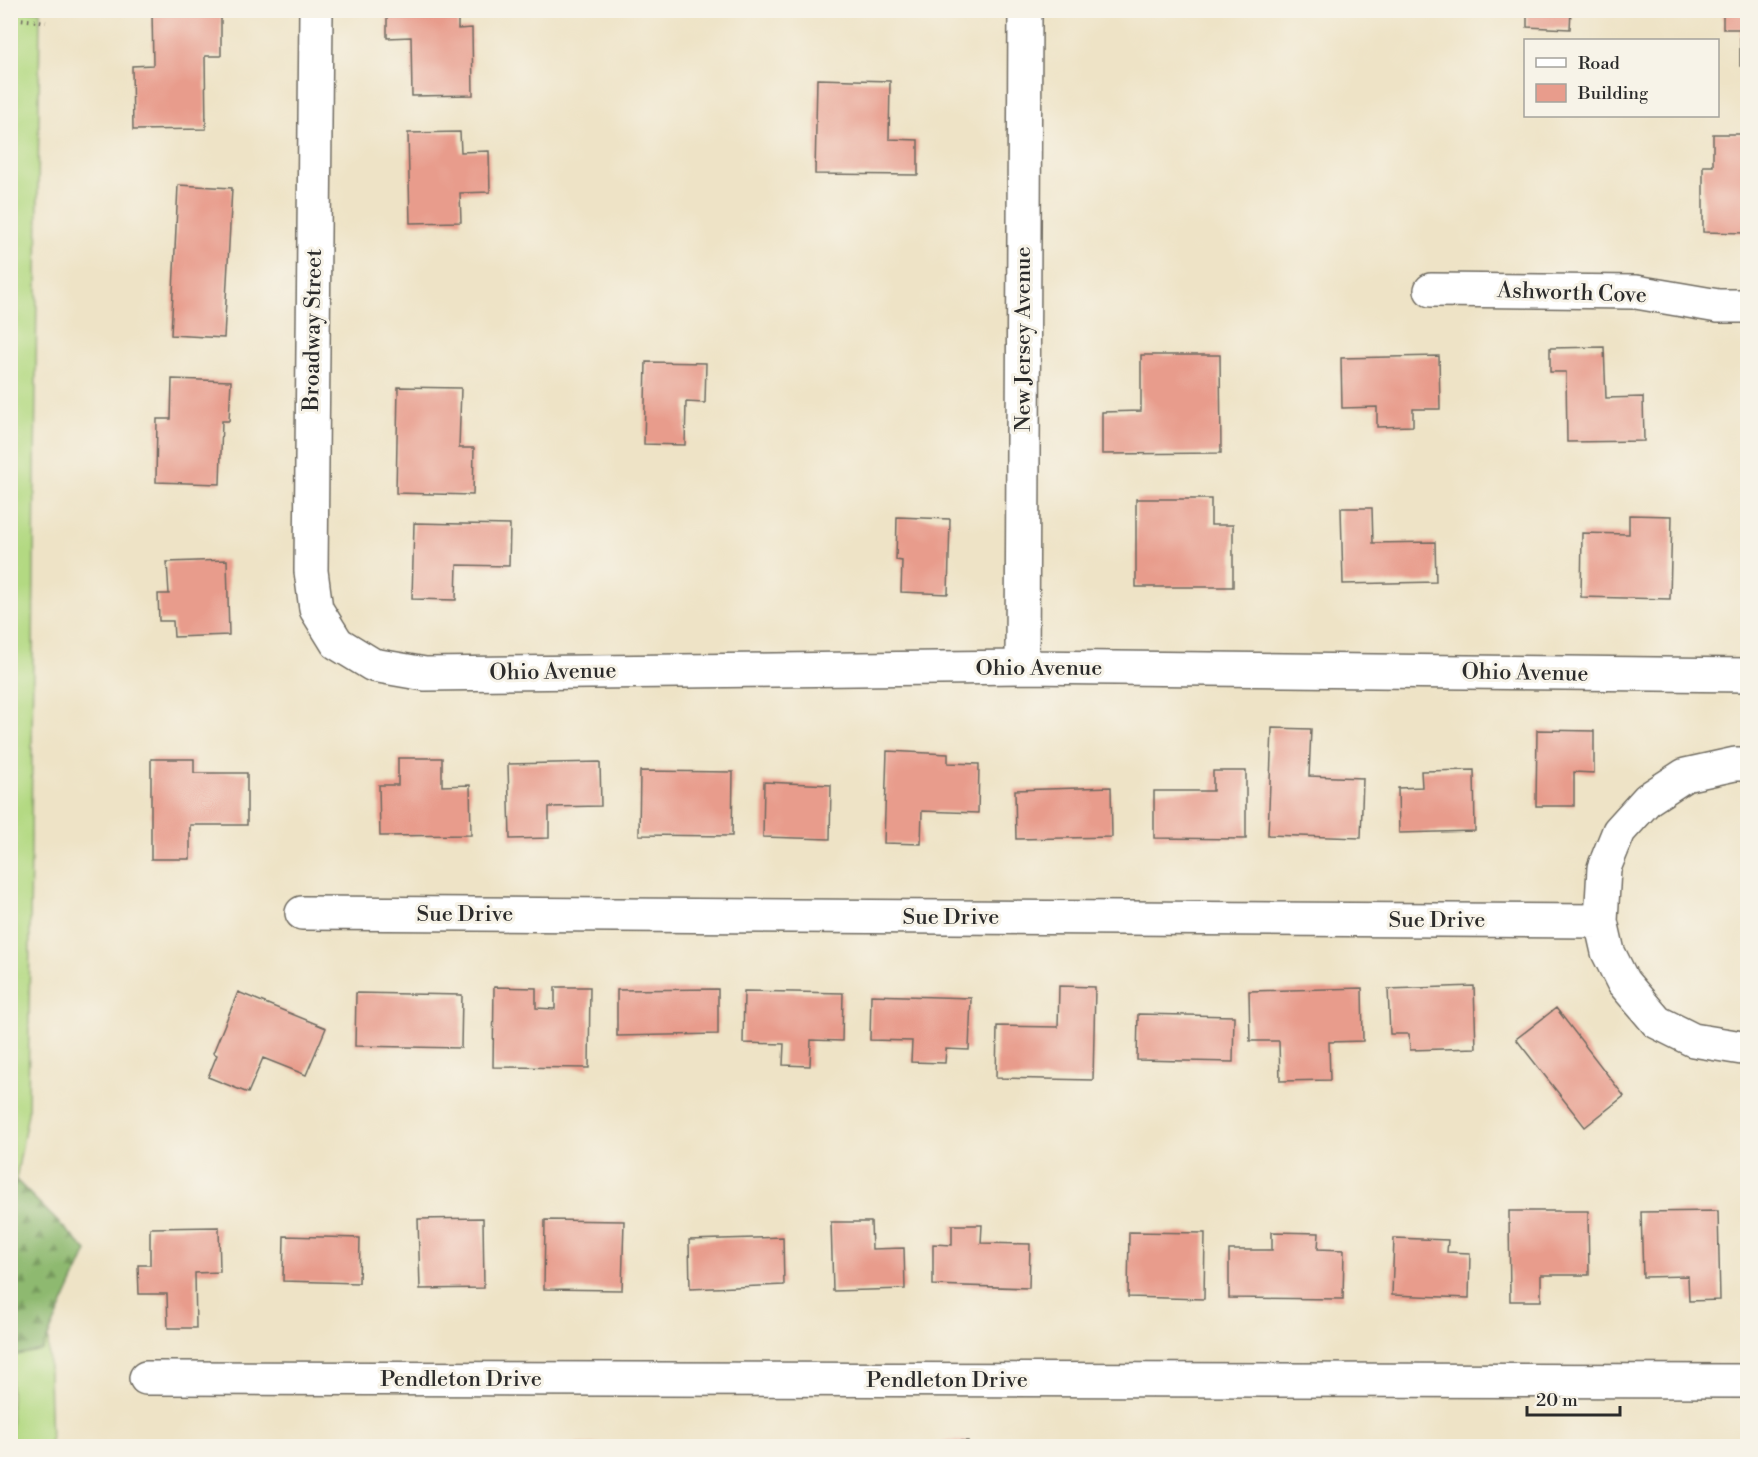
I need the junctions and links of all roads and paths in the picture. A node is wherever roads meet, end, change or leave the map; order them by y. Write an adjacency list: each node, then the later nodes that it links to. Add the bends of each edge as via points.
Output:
1 (316, 10): 7 (street, Broadway Street, via 311,571 316,609)
2 (1025, 10): 8 (street, New Jersey Avenue)
3 (10, 18): 4 (path)
4 (46, 22)
5 (1431, 290): 6 (street, Ashworth Cove, via 1636,292 1718,306)
6 (1748, 306)
7 (337, 643): 8 (street, Ohio Avenue, via 373,665 425,674)
8 (1022, 667): 9 (street, Ohio Avenue)
9 (1748, 675)
10 (1748, 764): 12 (street, via 1685,775 1648,799 1619,831 1604,868)
11 (302, 913): 12 (street, Sue Drive)
12 (1601, 921): 13 (street, via 1608,952 1623,982 1657,1022 1693,1040)
13 (1748, 1049)
14 (146, 1378): 15 (street, Pendleton Drive)
15 (1748, 1381)

